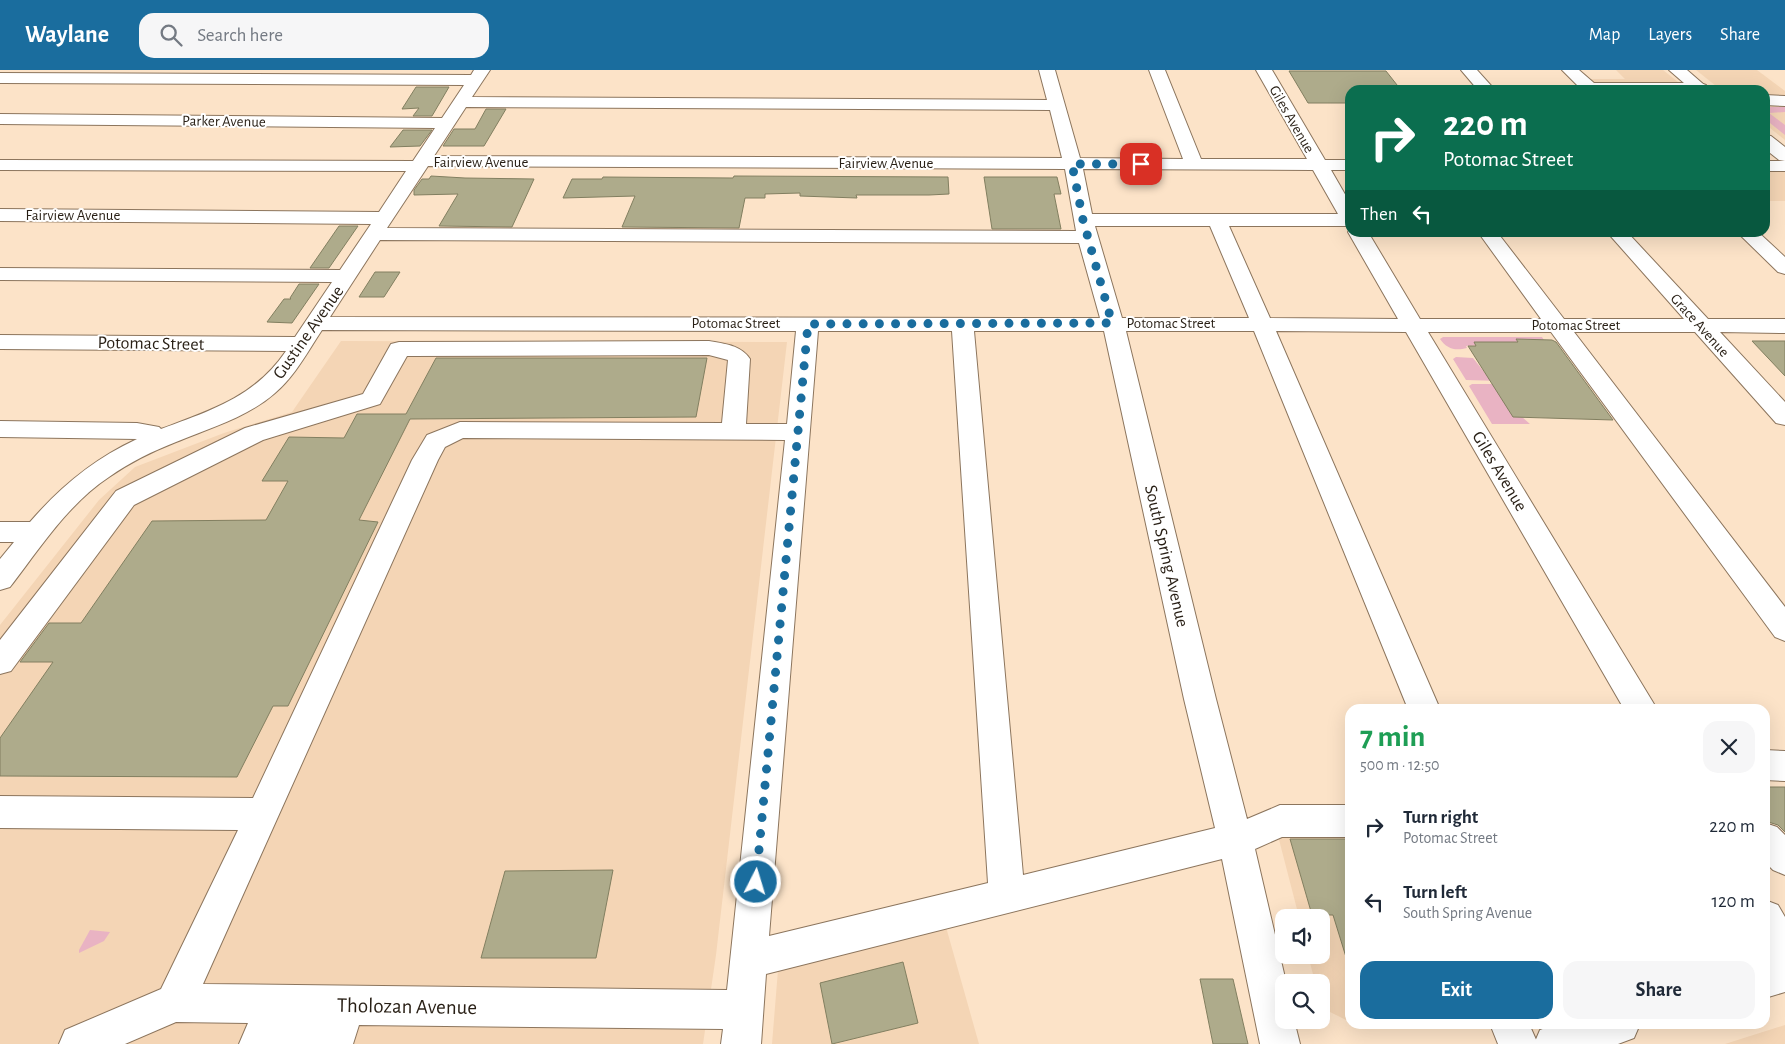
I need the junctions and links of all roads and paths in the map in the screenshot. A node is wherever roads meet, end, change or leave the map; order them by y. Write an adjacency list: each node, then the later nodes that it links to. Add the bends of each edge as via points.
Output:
1 (1047, 70): 15 (street, South Spring Avenue)
2 (1157, 70): 23 (street)
3 (1264, 70): 24 (street, Giles Avenue)
4 (1469, 70): 9 (street)
5 (1570, 70): 10 (street)
6 (1677, 70): 11 (street)
7 (479, 75): 8 (street); 14 (street, Gustine Avenue)
8 (7, 78)
9 (1483, 85)
10 (1587, 85)
11 (1696, 85)
12 (1770, 100): 13 (street)
13 (1785, 101)
14 (461, 102): 15 (street); 17 (street, Gustine Avenue)
15 (1056, 106): 21 (street, South Spring Avenue)
16 (0, 119): 17 (street, Parker Avenue)
17 (447, 123): 20 (street, Gustine Avenue)
18 (1770, 145): 19 (street)
19 (1785, 156)
20 (421, 164): 21 (street, Fairview Avenue); 22 (street, Fairview Avenue); 30 (street, Gustine Avenue)
21 (1072, 164): 23 (street, Fairview Avenue); 33 (street, South Spring Avenue)
22 (0, 165)
23 (1194, 165): 24 (street, Fairview Avenue)
24 (1318, 165): 25 (street, Fairview Avenue); 28 (street, Giles Avenue)
25 (1345, 165)
26 (1770, 166): 27 (street)
27 (1785, 166)
28 (1345, 211)
29 (0, 215): 30 (street, Fairview Avenue)
30 (385, 218): 34 (street, Gustine Avenue)
31 (1217, 220): 32 (street); 33 (street); 47 (street)
32 (1345, 220)
33 (1085, 228): 34 (street); 45 (street, South Spring Avenue)
34 (375, 234): 41 (street, Gustine Avenue)
35 (1361, 237): 48 (street, Giles Avenue)
36 (1491, 237): 49 (street)
37 (1620, 237): 50 (street, Grace Avenue)
38 (1751, 237): 39 (street)
39 (1785, 268)
40 (0, 274): 41 (street)
41 (347, 276): 42 (street, Gustine Avenue)
42 (317, 323): 43 (street, Potomac Street); 53 (street, Gustine Avenue)
43 (414, 323): 46 (street, Potomac Street); 54 (street)
44 (962, 323): 45 (street, Potomac Street); 46 (street, Potomac Street); 75 (street)
45 (1112, 323): 47 (street, Potomac Street); 72 (street, South Spring Avenue)
46 (808, 324): 58 (street)
47 (1262, 324): 48 (street, Potomac Street); 65 (street)
48 (1413, 324): 49 (street, Potomac Street); 66 (street, Giles Avenue)
49 (1555, 325): 50 (street, Potomac Street); 63 (street)
50 (1700, 326): 51 (street, Potomac Street); 55 (street, Grace Avenue)
51 (1785, 326)
52 (0, 342): 53 (street, Potomac Street)
53 (302, 344): 59 (street, Gustine Avenue, via 283,372 256,396 236,408)
54 (399, 349): 57 (street, via 709,348 733,353 740,359); 64 (street, via 372,398 254,434 125,498)
55 (1785, 417)
56 (0, 429): 59 (street, via 137,431 150,433)
57 (733, 432): 58 (street); 70 (street, via 460,430 436,441 424,460)
58 (798, 432): 78 (street)
59 (156, 440): 61 (street, Gustine Avenue, via 115,460 78,486)
60 (0, 532): 61 (street)
61 (37, 532): 62 (street, Gustine Avenue)
62 (0, 580)
63 (1785, 629)
64 (0, 662)
65 (1422, 704)
66 (1638, 704)
67 (1770, 766): 68 (street)
68 (1785, 766)
69 (0, 812): 70 (street)
70 (263, 814): 81 (street)
71 (1345, 821): 72 (street, via 1280,821)
72 (1235, 838): 75 (street); 91 (street, South Spring Avenue)
73 (1770, 844): 74 (street)
74 (1785, 858)
75 (1007, 898): 78 (street)
76 (1770, 926): 77 (street)
77 (1785, 952)
78 (749, 960): 83 (street)
79 (1785, 973): 80 (street)
80 (1770, 978)
81 (175, 1003): 82 (street, Tholozan Avenue); 87 (street, Tholozan Avenue)
82 (311, 1005): 83 (street, Tholozan Avenue); 88 (street); 89 (street); 90 (street)
83 (742, 1027)
84 (1512, 1029): 92 (street)
85 (1594, 1029): 86 (street)
86 (1558, 1036)
87 (79, 1044)
88 (259, 1044)
89 (295, 1044)
90 (332, 1044)
91 (1280, 1044)
92 (1518, 1044)

